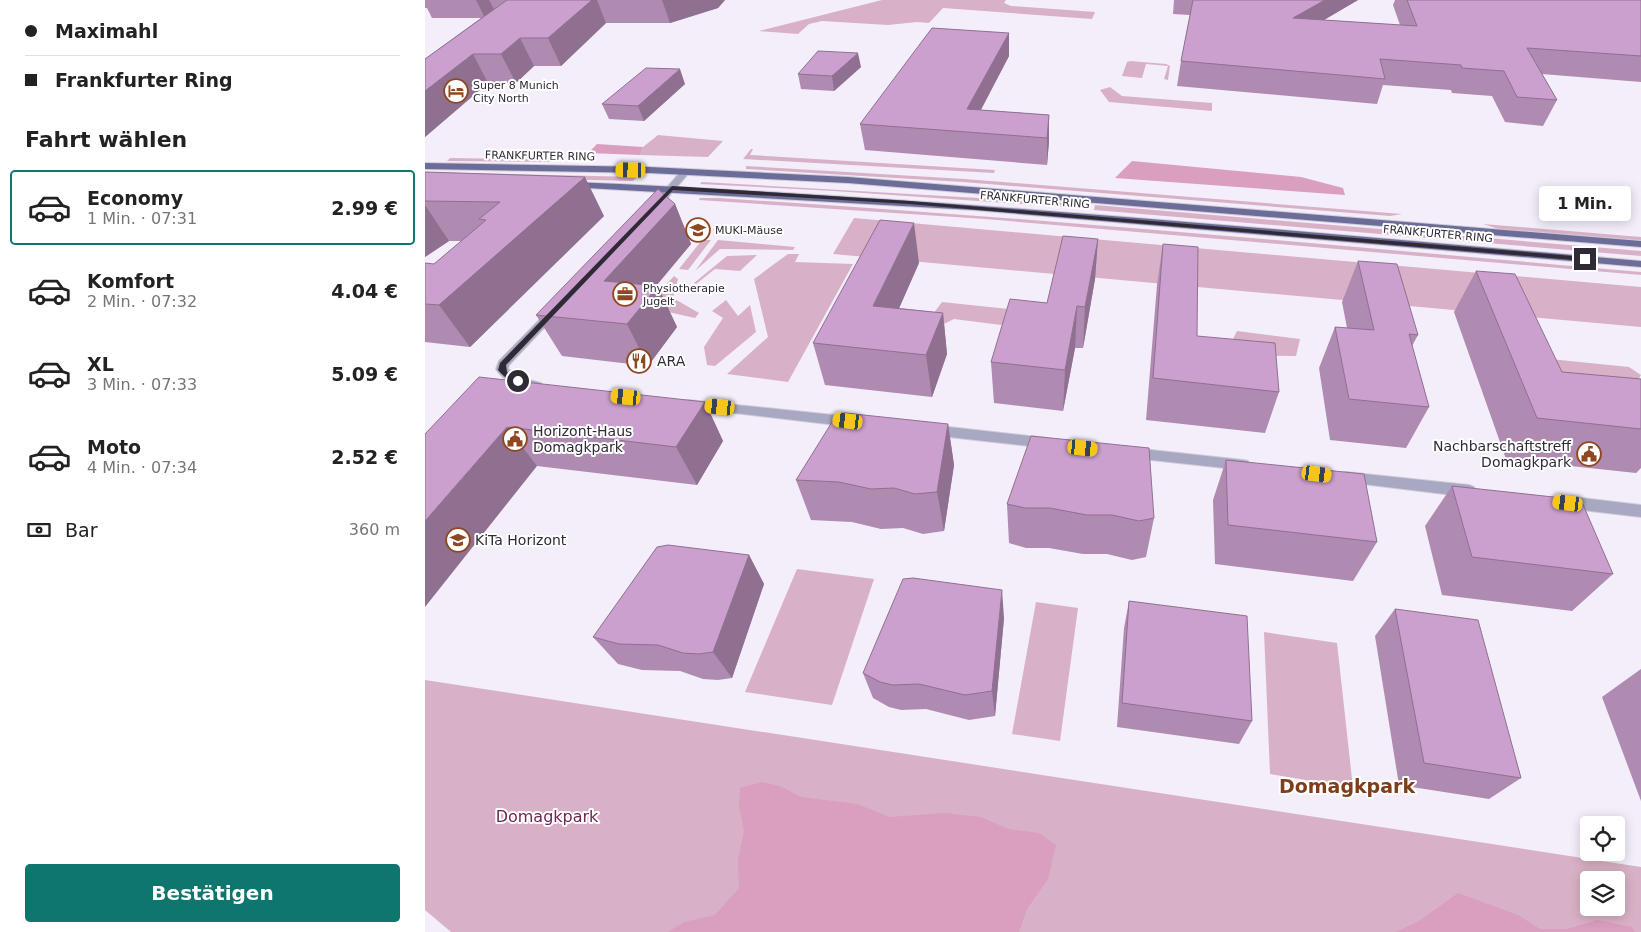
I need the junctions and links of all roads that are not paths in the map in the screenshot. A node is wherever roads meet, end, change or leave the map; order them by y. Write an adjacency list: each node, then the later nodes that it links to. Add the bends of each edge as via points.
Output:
1 (425, 166): 2 (main road, FRANKFURTER RING)
2 (685, 172): 4 (street); 6 (main road, FRANKFURTER RING, via 986,190)
3 (565, 185): 4 (main road, FRANKFURTER RING)
4 (672, 188): 5 (street); 7 (main road, FRANKFURTER RING, via 909,202)
5 (646, 216)
6 (1641, 244)
7 (1641, 264)
8 (558, 306): 9 (street, via 503,364 502,370 518,381)
9 (548, 388)
10 (671, 402): 11 (street)
11 (867, 423)
12 (916, 429): 13 (street)
13 (1063, 445)
14 (1122, 452): 15 (street)
15 (1259, 467)
16 (1337, 476): 17 (street)
17 (1483, 493)
18 (1551, 501): 19 (street)
19 (1641, 512)

